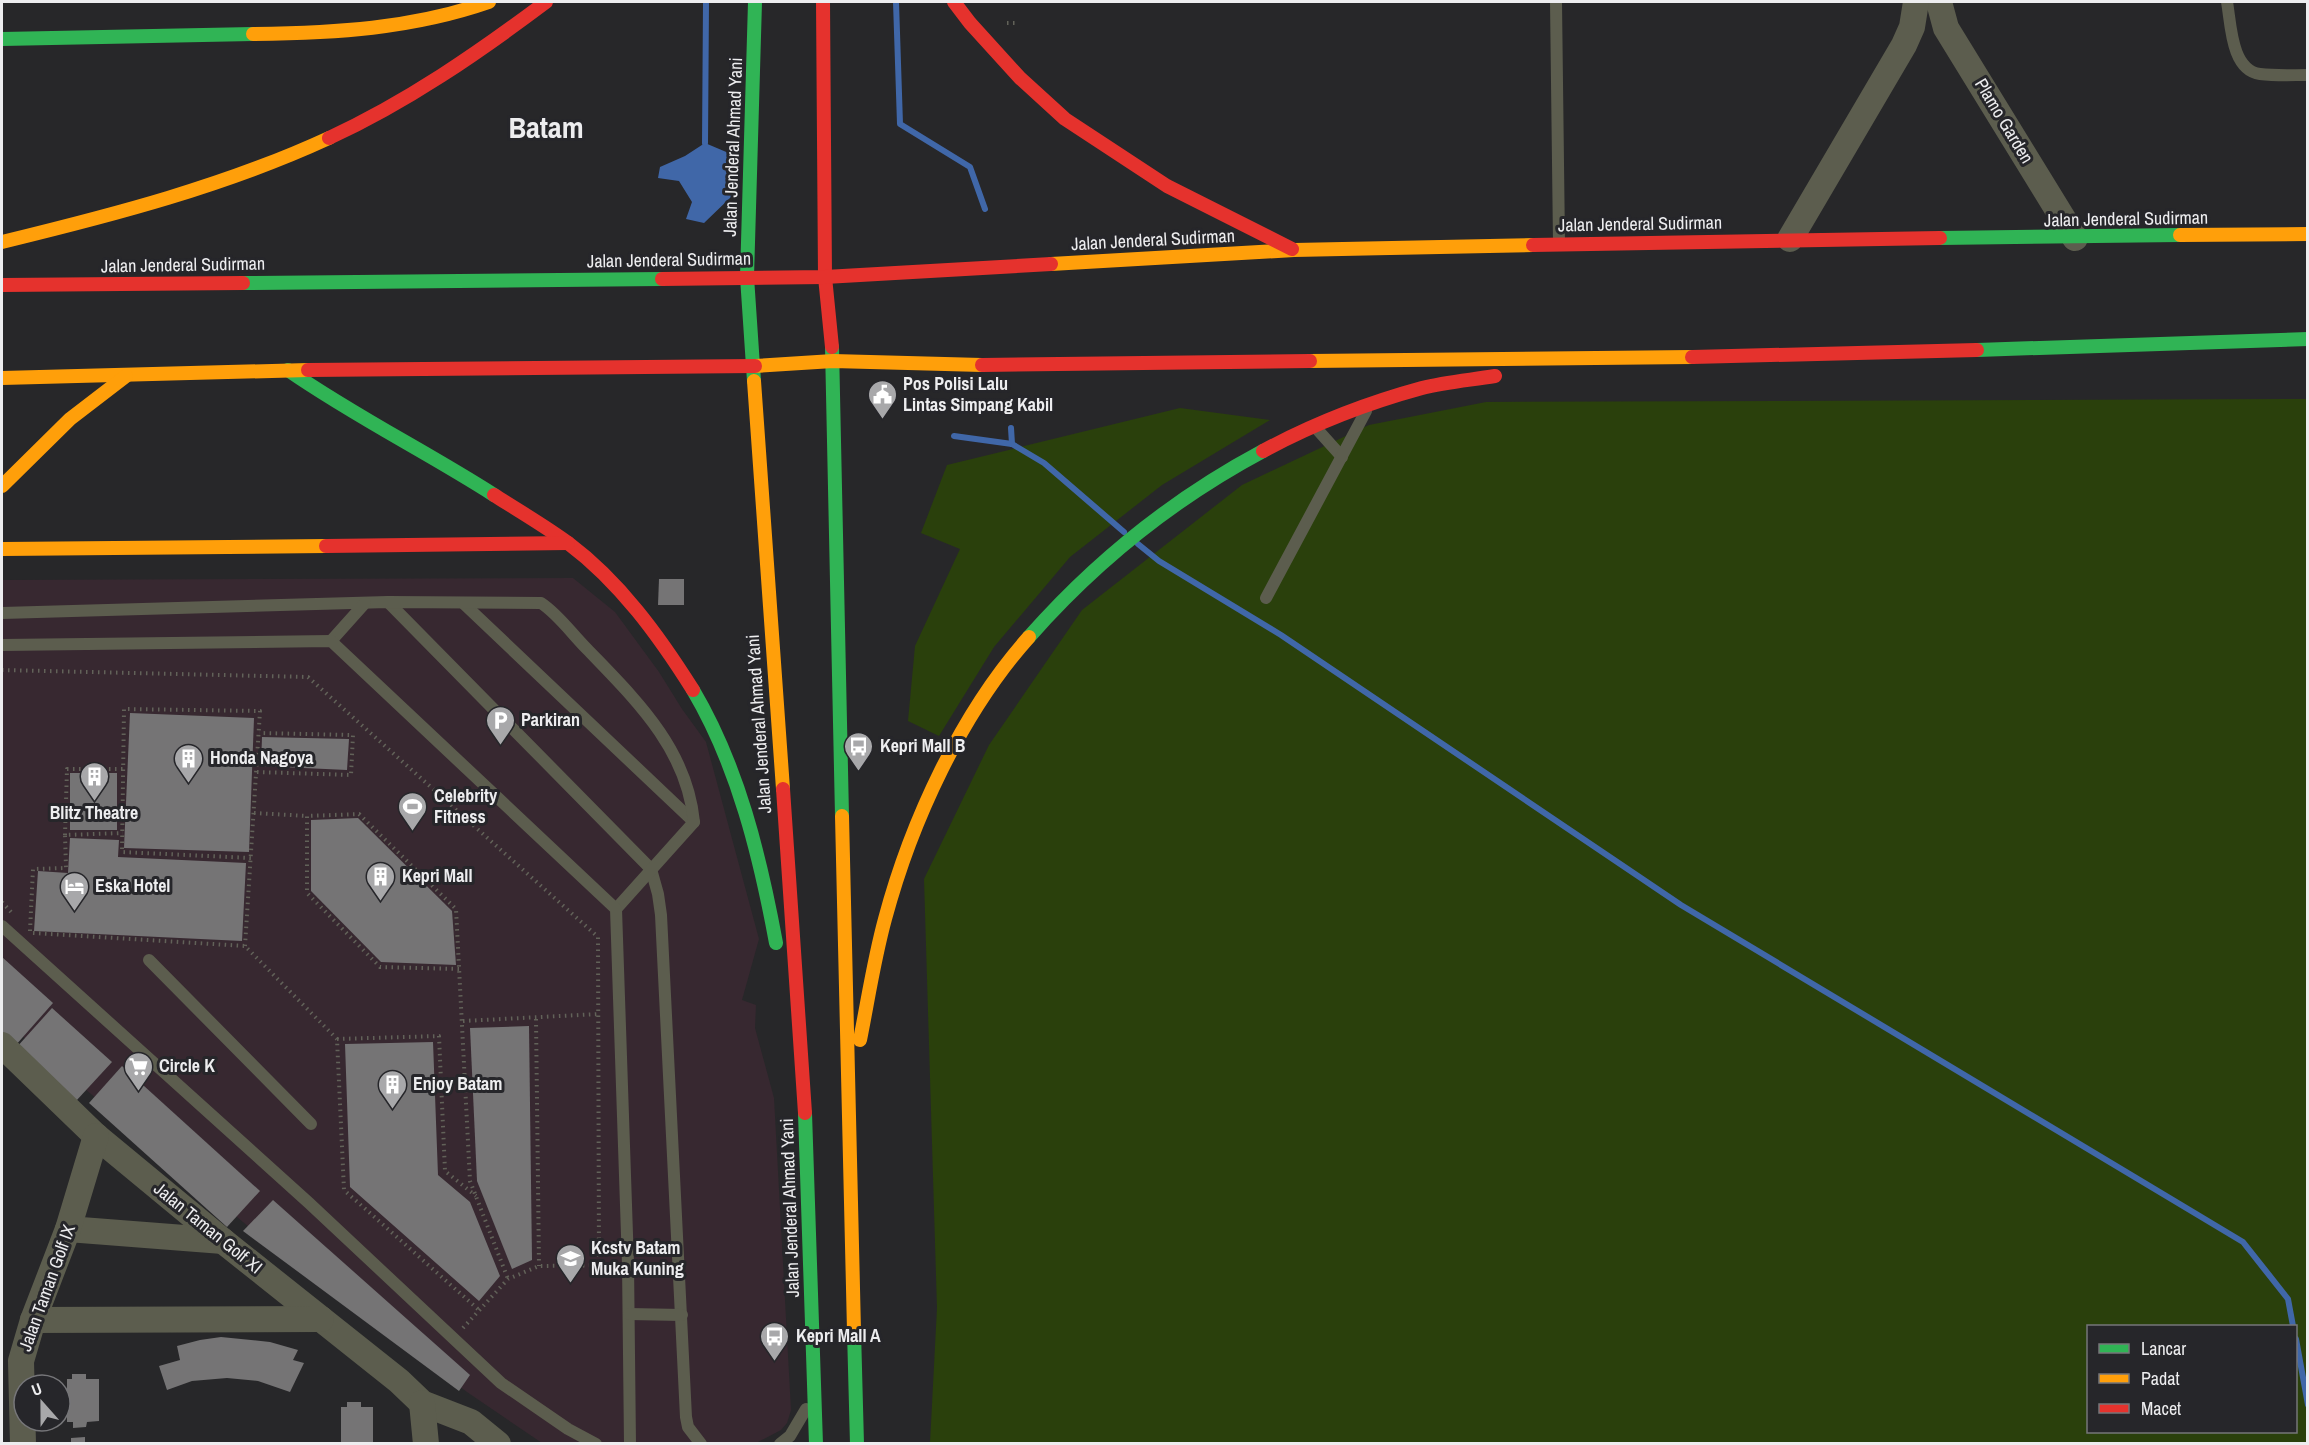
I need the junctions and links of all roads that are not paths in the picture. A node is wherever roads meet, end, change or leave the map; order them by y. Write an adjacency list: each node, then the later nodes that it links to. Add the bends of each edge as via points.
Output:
1 (489, 2): 10 (main road, via 386,28 334,33)
2 (546, 2): 15 (main road, via 431,84 343,131 259,168 159,201)
3 (755, 2): 18 (main road, Jalan Jenderal Ahmad Yani)
4 (823, 2): 19 (main road)
5 (954, 2): 17 (main road, via 1020,78 1065,119 1167,186)
6 (1556, 2): 16 (lane)
7 (1916, 2): 14 (street, via 1904,45)
8 (1940, 2): 13 (street, Plamo Garden, via 1946,28)
9 (2227, 2): 11 (lane, via 2236,51 2243,63 2257,74)
10 (2, 39)
11 (2307, 75)
12 (2307, 234): 13 (main road, Jalan Jenderal Sudirman)
13 (2075, 237): 14 (main road, Jalan Jenderal Sudirman)
14 (1790, 239): 16 (main road, Jalan Jenderal Sudirman)
15 (2, 242)
16 (1560, 244): 17 (main road, Jalan Jenderal Sudirman)
17 (1294, 250): 19 (main road, Jalan Jenderal Sudirman)
18 (747, 277): 19 (main road, Jalan Jenderal Sudirman); 20 (main road, Jalan Jenderal Sudirman); 24 (main road, Jalan Jenderal Ahmad Yani)
19 (825, 277): 23 (main road)
20 (2, 285)
21 (2307, 339): 22 (main road)
22 (1781, 356): 23 (main road, via 982,365); 26 (main road)
23 (833, 361): 24 (main road); 51 (main road)
24 (752, 366): 25 (main road); 52 (main road, Jalan Jenderal Ahmad Yani)
25 (288, 370): 28 (main road); 34 (main road)
26 (1540, 372)
27 (1505, 375): 30 (main road, via 1424,388)
28 (126, 376): 29 (main road); 33 (main road, via 70,419)
29 (2, 378)
30 (1371, 404): 31 (main road); 32 (lane)
31 (1313, 425): 32 (lane); 51 (main road, via 1238,464 1113,550 1012,656 974,709 918,825 880,936)
32 (1342, 458): 36 (lane)
33 (2, 486)
34 (568, 543): 35 (main road); 47 (main road, via 642,615 691,687 725,750 750,832)
35 (2, 549)
36 (1266, 598)
37 (388, 602): 38 (lane); 39 (lane); 44 (lane)
38 (365, 603): 40 (lane); 41 (lane)
39 (463, 603): 43 (lane); 43 (lane, via 544,605 644,707 675,758 689,793)
40 (2, 613)
41 (331, 642): 42 (lane); 45 (lane)
42 (2, 645)
43 (694, 822): 44 (lane)
44 (651, 869): 45 (lane); 58 (lane, via 661,915)
45 (616, 909): 57 (lane)
46 (2, 926): 66 (lane, via 501,1383 568,1429)
47 (777, 953)
48 (149, 960): 53 (lane)
49 (781, 976): 52 (main road)
50 (2, 1045): 54 (street, Jalan Taman Golf XI)
51 (848, 1102): 71 (main road, via 848,1279)
52 (804, 1113): 61 (main road, Jalan Jenderal Ahmad Yani, via 815,1281)
53 (311, 1124)
54 (96, 1136): 55 (street, Jalan Taman Golf IX); 56 (street, Jalan Taman Golf XI)
55 (68, 1229): 56 (street); 60 (street, Jalan Taman Golf IX)
56 (223, 1241): 59 (street, Jalan Taman Golf XI)
57 (629, 1314): 58 (lane); 67 (lane)
58 (682, 1315): 68 (lane, via 686,1417 688,1427)
59 (321, 1319): 60 (street); 62 (street, Jalan Taman Golf XI)
60 (33, 1320): 63 (street, Jalan Taman Golf IX, via 21,1361)
61 (814, 1396): 69 (lane, via 790,1436); 70 (main road, Jalan Jenderal Ahmad Yani)
62 (422, 1403): 64 (street); 65 (street, via 471,1422)
63 (23, 1443)
64 (426, 1443)
65 (498, 1443)
66 (596, 1443)
67 (630, 1443)
68 (701, 1443)
69 (780, 1443)
70 (816, 1443)
71 (857, 1443)

